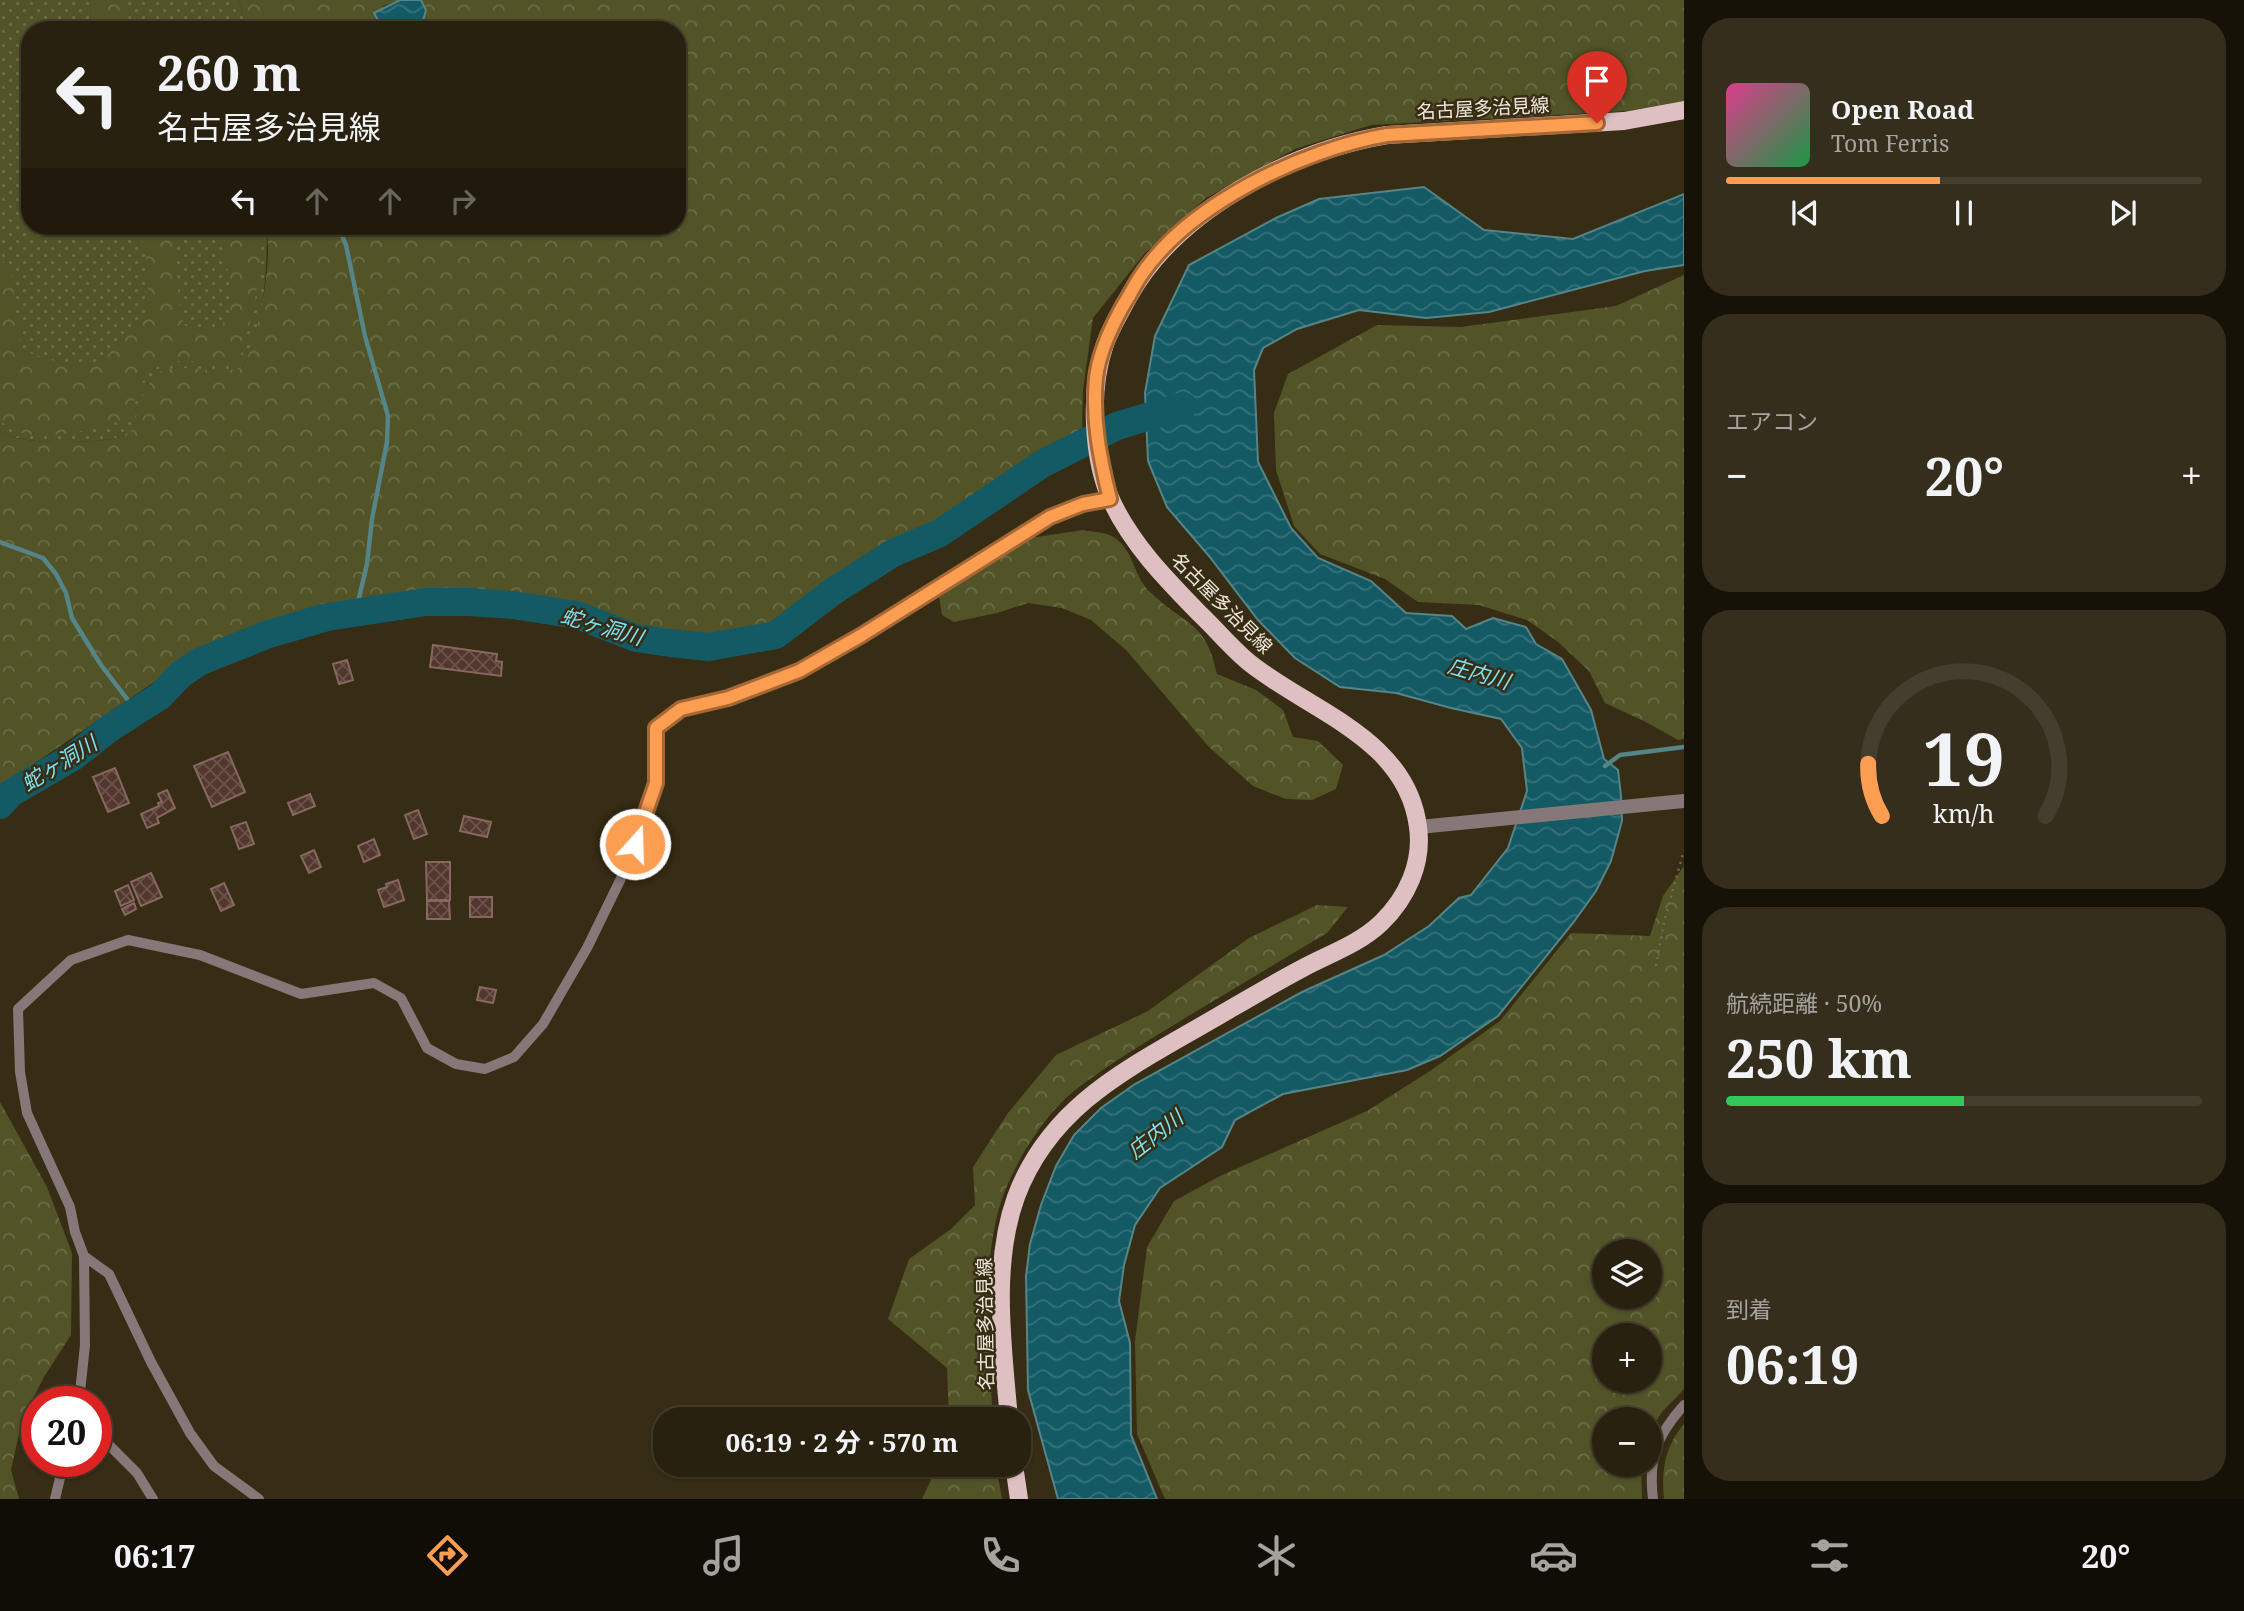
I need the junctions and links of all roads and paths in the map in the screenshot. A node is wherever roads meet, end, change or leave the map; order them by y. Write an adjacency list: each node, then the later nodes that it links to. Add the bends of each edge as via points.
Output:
1 (1684, 110): 2 (main road, 名古屋多治見線, via 1624,121 1366,138 1296,161 1204,214 1141,275 1105,342 1096,377 1097,450)
2 (1110, 499): 3 (street, via 1050,517 799,671 728,698 681,709); 5 (main road, 名古屋多治見線, via 1160,574 1248,662 1363,737 1387,758 1406,787)
3 (656, 728): 8 (lane, via 656,783 628,864 544,1024 514,1058 485,1069 456,1064 427,1048 401,998 374,983 301,994 200,954 128,940 71,960 18,1009 20,1072 27,1113 71,1207)
4 (1684, 801): 5 (street)
5 (1419, 827): 11 (main road, 名古屋多治見線, via 1411,879 1377,927 1130,1067 1095,1091 1052,1132 1017,1195 1006,1231 1002,1303)
6 (1684, 850): 7 (path)
7 (1656, 966)
8 (84, 1256): 9 (lane); 17 (lane, via 109,1274 190,1433 215,1466)
9 (81, 1386)
10 (1684, 1405): 19 (lane, via 1662,1432 1656,1448 1651,1470)
11 (1008, 1407)
12 (112, 1448): 16 (lane)
13 (60, 1477): 15 (lane)
14 (1016, 1477): 18 (main road)
15 (55, 1499)
16 (153, 1499)
17 (259, 1499)
18 (1019, 1499)
19 (1653, 1499)

